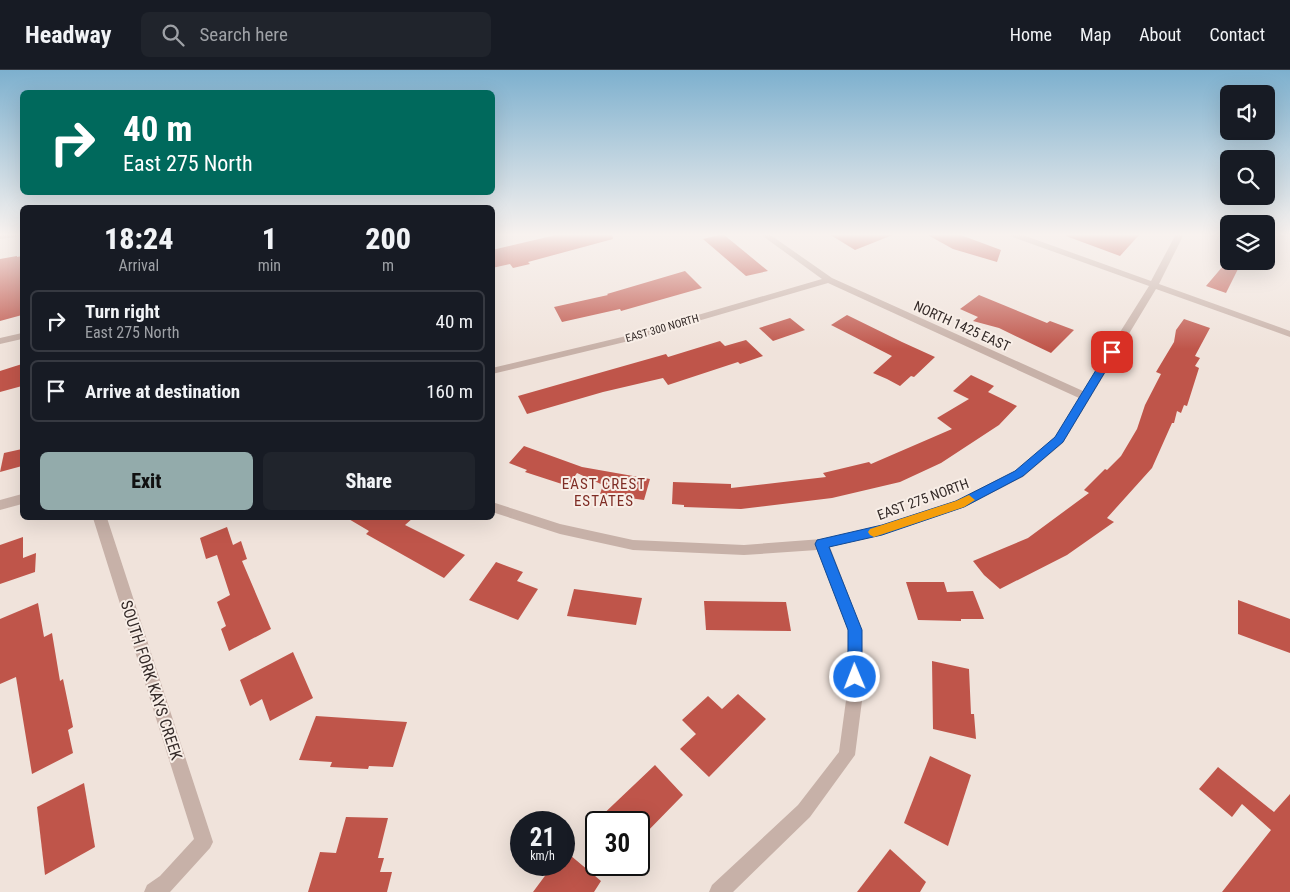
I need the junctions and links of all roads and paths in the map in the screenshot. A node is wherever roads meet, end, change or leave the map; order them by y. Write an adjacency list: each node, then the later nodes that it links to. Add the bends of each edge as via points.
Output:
1 (818, 272): 4 (street, NORTH 1425 EAST)
2 (1119, 272): 5 (street)
3 (1160, 272): 5 (street, EAST 275 NORTH)
4 (829, 280): 9 (street, EAST 300 NORTH, via 625,339); 10 (street, NORTH 1425 EAST)
5 (1154, 285): 6 (street); 10 (street, EAST 275 NORTH)
6 (1290, 334)
7 (20, 336): 8 (street)
8 (0, 341)
9 (495, 370)
10 (1084, 396): 15 (street, EAST 275 NORTH, via 1059,440 1019,474 960,504 882,530)
11 (20, 500): 12 (street)
12 (0, 505)
13 (495, 508): 15 (street, EAST 275 NORTH, via 560,529 633,545 744,550)
14 (101, 520): 16 (street, SOUTH FORK KAYS CREEK, via 204,842 167,883)
15 (822, 544): 17 (street, via 855,630 856,692 847,755 804,811)
16 (154, 892)
17 (719, 892)

